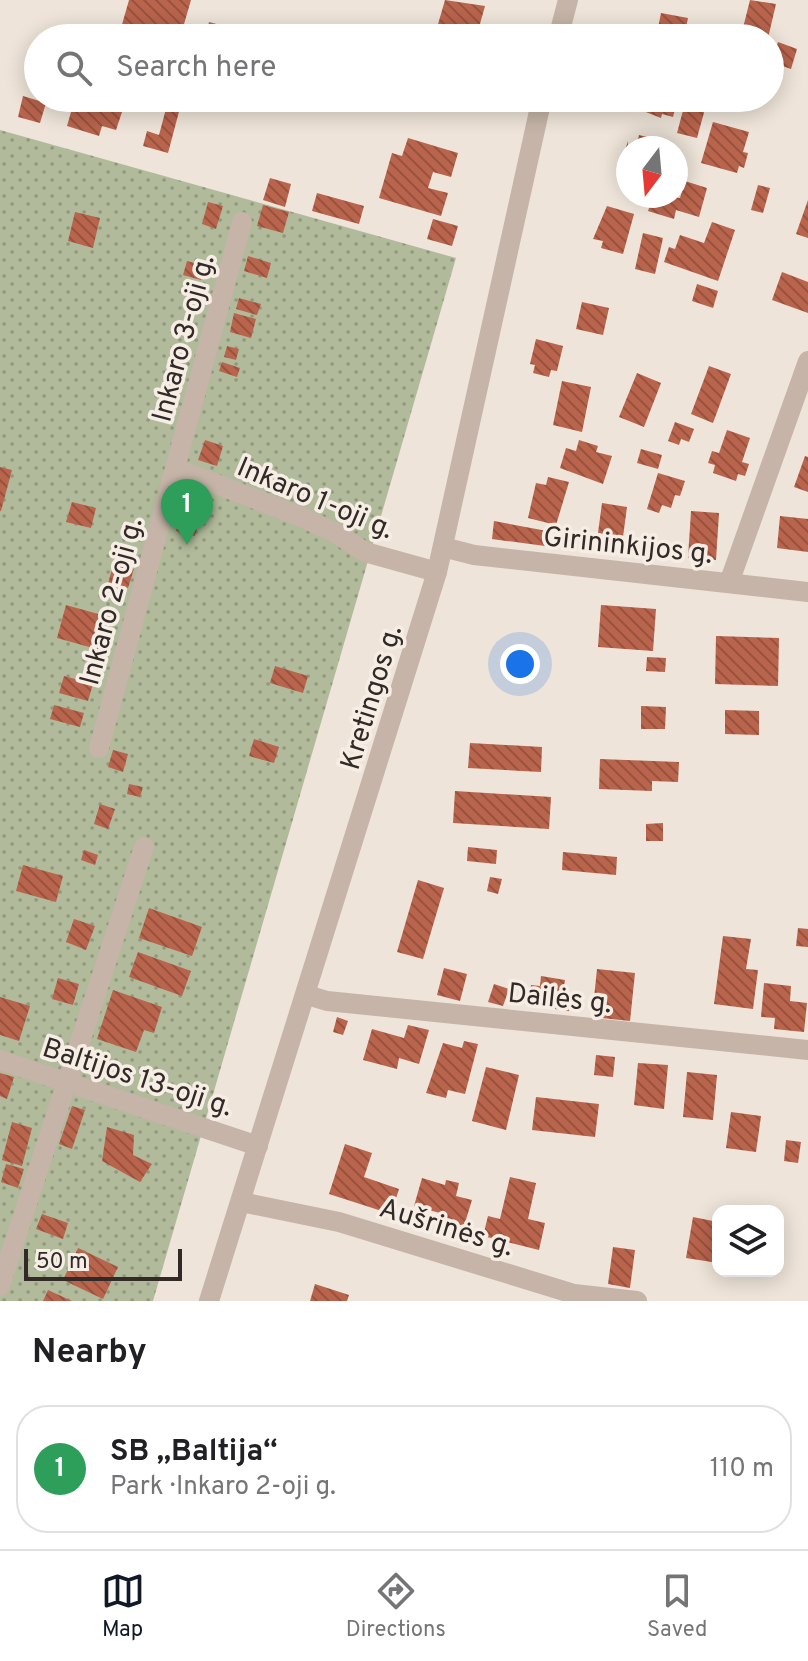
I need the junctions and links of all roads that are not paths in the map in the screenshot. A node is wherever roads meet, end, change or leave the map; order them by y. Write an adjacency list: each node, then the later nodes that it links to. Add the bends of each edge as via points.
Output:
1 (568, 0): 2 (street)
2 (562, 24)
3 (539, 112): 7 (street, Kretingos g.)
4 (242, 222): 6 (street, Inkaro 3-oji g.)
5 (808, 361): 9 (street)
6 (175, 468): 8 (street, Inkaro 1-oji g., via 334,532 365,552); 11 (street, Inkaro 2-oji g.)
7 (443, 547): 8 (street, Kretingos g.); 9 (street, Girininkijos g., via 474,555)
8 (437, 572): 13 (street, Kretingos g.)
9 (729, 583): 10 (street, Girininkijos g.)
10 (808, 592)
11 (99, 748)
12 (144, 847): 16 (street)
13 (307, 995): 14 (street, Dailės g.); 17 (street, Kretingos g.)
14 (808, 1050)
15 (0, 1060): 16 (street, Baltijos 13-oji g.)
16 (68, 1083): 17 (street, Baltijos 13-oji g.); 19 (street)
17 (258, 1146): 18 (street, Kretingos g.)
18 (241, 1202): 20 (street, Kretingos g.); 21 (street, Aušrinės g., via 339,1222 574,1294)
19 (0, 1286)
20 (209, 1301)
21 (637, 1301)

